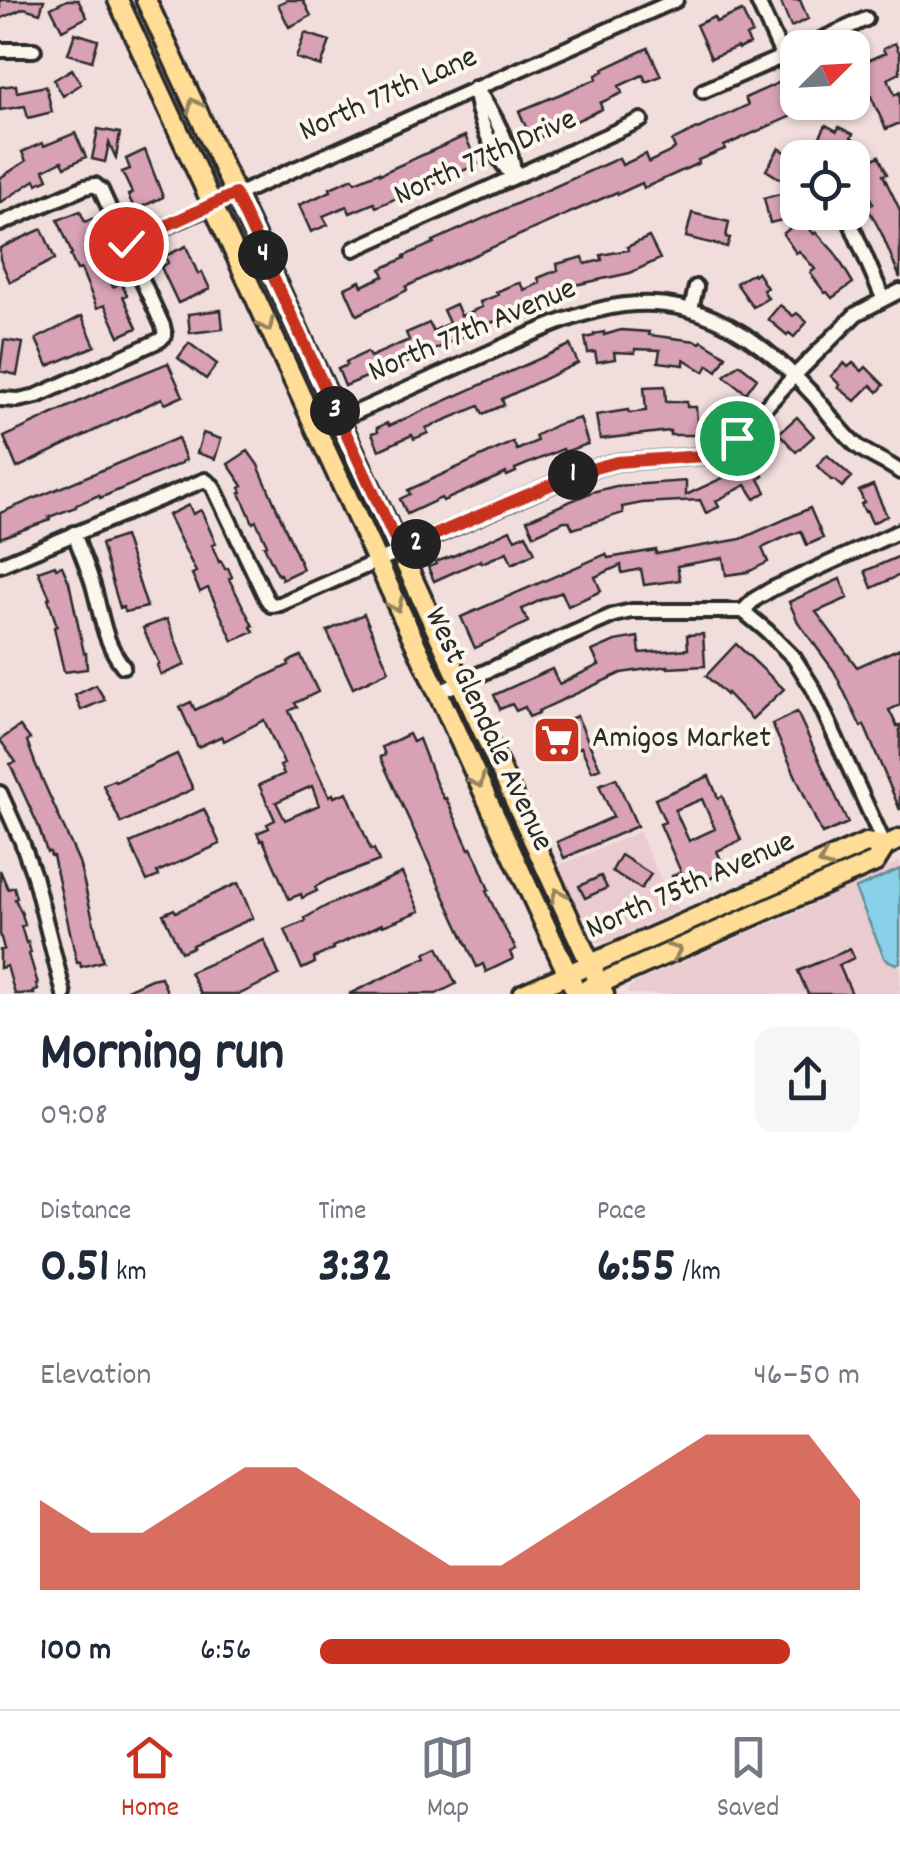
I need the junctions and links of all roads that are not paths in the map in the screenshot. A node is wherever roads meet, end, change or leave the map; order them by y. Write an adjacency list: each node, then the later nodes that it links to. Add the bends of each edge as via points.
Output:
1 (118, 0): 18 (main road, West Glendale Avenue)
2 (146, 0): 17 (main road, West Glendale Avenue, one-way to 2)
3 (633, 0): 6 (street)
4 (676, 0): 6 (street, North 77th Lane)
5 (757, 0): 11 (street)
6 (640, 16): 13 (street, North 77th Lane)
7 (866, 19): 8 (street)
8 (842, 30)
9 (0, 50): 10 (street)
10 (34, 50)
11 (780, 50)
12 (780, 57): 14 (street)
13 (476, 88): 16 (street, via 514,162); 17 (street, North 77th Lane)
14 (703, 92)
15 (641, 120): 16 (street, North 77th Drive)
16 (514, 177): 22 (street, North 77th Drive)
17 (235, 194): 18 (street, North 77th Lane); 29 (main road, West Glendale Avenue)
18 (212, 204): 21 (street, North 77th Lane); 34 (main road, West Glendale Avenue, one-way to 34)
19 (0, 224): 21 (street, via 95,184)
20 (854, 230): 25 (street)
21 (126, 244): 28 (street, via 165,335 38,396)
22 (354, 248)
23 (696, 287): 26 (street)
24 (900, 290): 25 (street)
25 (883, 298): 27 (street, via 856,314)
26 (691, 309): 27 (street, North 77th Avenue, via 748,338); 29 (street, North 77th Avenue, via 619,306 570,316)
27 (794, 376): 30 (street, North 77th Avenue, via 850,440); 33 (street, via 737,438 714,453 580,472)
28 (0, 399)
29 (339, 420): 33 (main road, West Glendale Avenue)
30 (900, 472)
31 (900, 531): 36 (street, via 772,590)
32 (74, 533): 34 (street, via 205,480 270,605); 35 (street); 37 (street, via 102,629)
33 (400, 550): 34 (street); 38 (main road, West Glendale Avenue)
34 (376, 561): 39 (main road, West Glendale Avenue, one-way to 39)
35 (0, 565)
36 (743, 611): 38 (street, via 614,615); 41 (street, via 794,658)
37 (123, 666)
38 (460, 682): 39 (street); 42 (main road, West Glendale Avenue, one-way to 38)
39 (437, 693): 43 (main road, West Glendale Avenue, one-way to 43)
40 (0, 793): 45 (street, via 34,876)
41 (893, 843): 42 (main road, North 75th Avenue, one-way to 42, via 866,844); 44 (main road, North 75th Avenue, one-way to 41, via 875,862)
42 (590, 964): 43 (main road, North 75th Avenue); 44 (main road, West Glendale Avenue)
43 (568, 974): 46 (main road, North 75th Avenue); 47 (main road, West Glendale Avenue)
44 (602, 989): 47 (main road, North 75th Avenue)
45 (64, 994)
46 (524, 994)
47 (576, 994)

